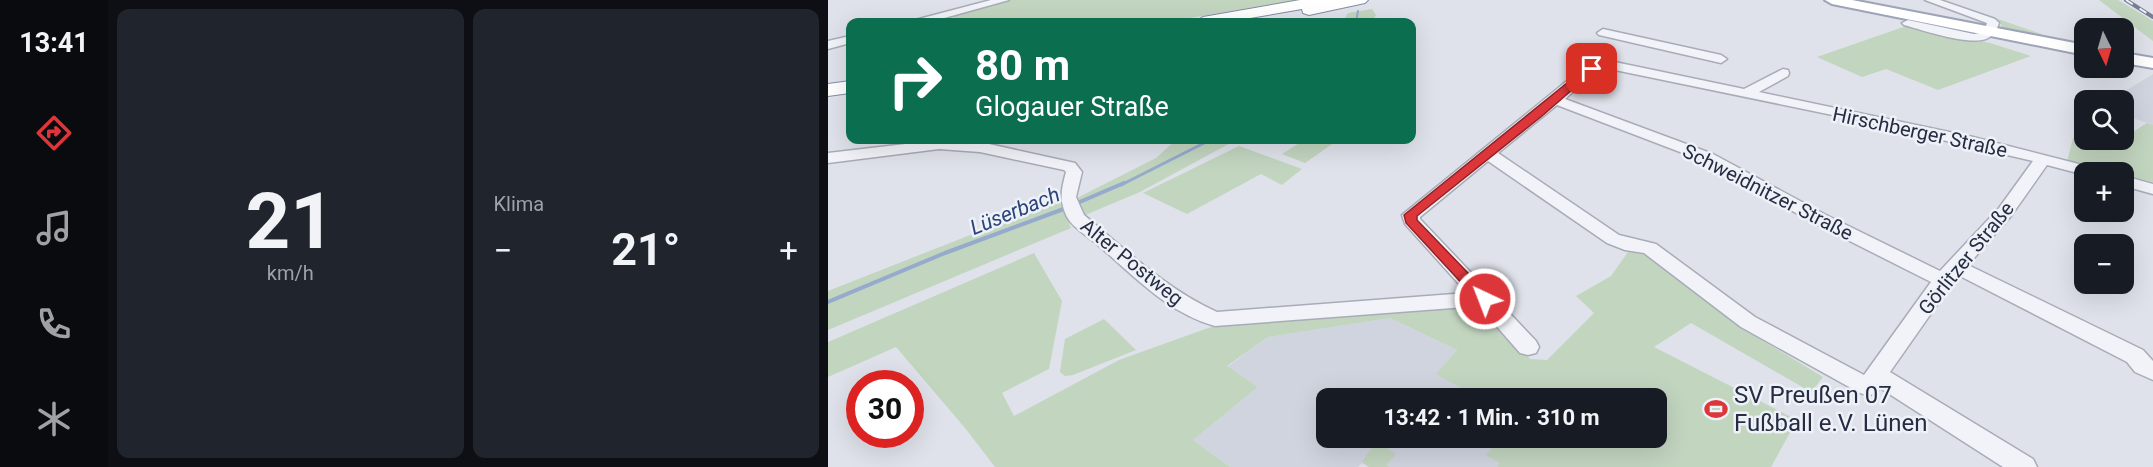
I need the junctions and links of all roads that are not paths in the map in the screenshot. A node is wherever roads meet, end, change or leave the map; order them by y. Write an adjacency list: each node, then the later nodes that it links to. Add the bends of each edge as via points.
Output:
1 (1004, 0): 6 (street)
2 (1324, 0): 7 (highway)
3 (1360, 0): 8 (highway)
4 (1832, 0): 10 (main road)
5 (1930, 0): 10 (street, via 1990,21)
6 (934, 18)
7 (1225, 18)
8 (1265, 18)
9 (1908, 23): 10 (street, via 1974,38)
10 (1990, 32): 14 (main road)
11 (1603, 33): 15 (street)
12 (846, 41): 13 (street)
13 (828, 45)
14 (2074, 48)
15 (1622, 53): 16 (street); 24 (street, Hirschberger Straße); 25 (street, via 1594,66)
16 (1714, 54)
17 (2134, 60): 18 (main road)
18 (2153, 63)
19 (1783, 73): 24 (street)
20 (846, 79): 21 (highway)
21 (828, 82)
22 (846, 88): 23 (highway)
23 (828, 90)
24 (1746, 93): 28 (street, Hirschberger Straße)
25 (1555, 100): 26 (street); 32 (street, Schweidnitzer Straße, via 1707,157 1820,219)
26 (1488, 154): 33 (street, via 1411,215 1411,220); 36 (street, via 1613,239 1649,248 1748,322)
27 (828, 158): 33 (street, Alter Postweg, via 939,144 980,147 1069,166 1074,172 1068,197 1076,217 1165,292 1215,319)
28 (2043, 159): 29 (street, Hirschberger Straße); 32 (street, Görlitzer Straße, via 2005,212)
29 (2074, 167)
30 (2134, 184): 31 (street)
31 (2153, 189)
32 (1949, 273): 35 (street, Schweidnitzer Straße, via 2135,356); 36 (street, Görlitzer Straße)
33 (1485, 299): 34 (street)
34 (1527, 347)
35 (2153, 371)
36 (1872, 381): 37 (street)
37 (2024, 467)

